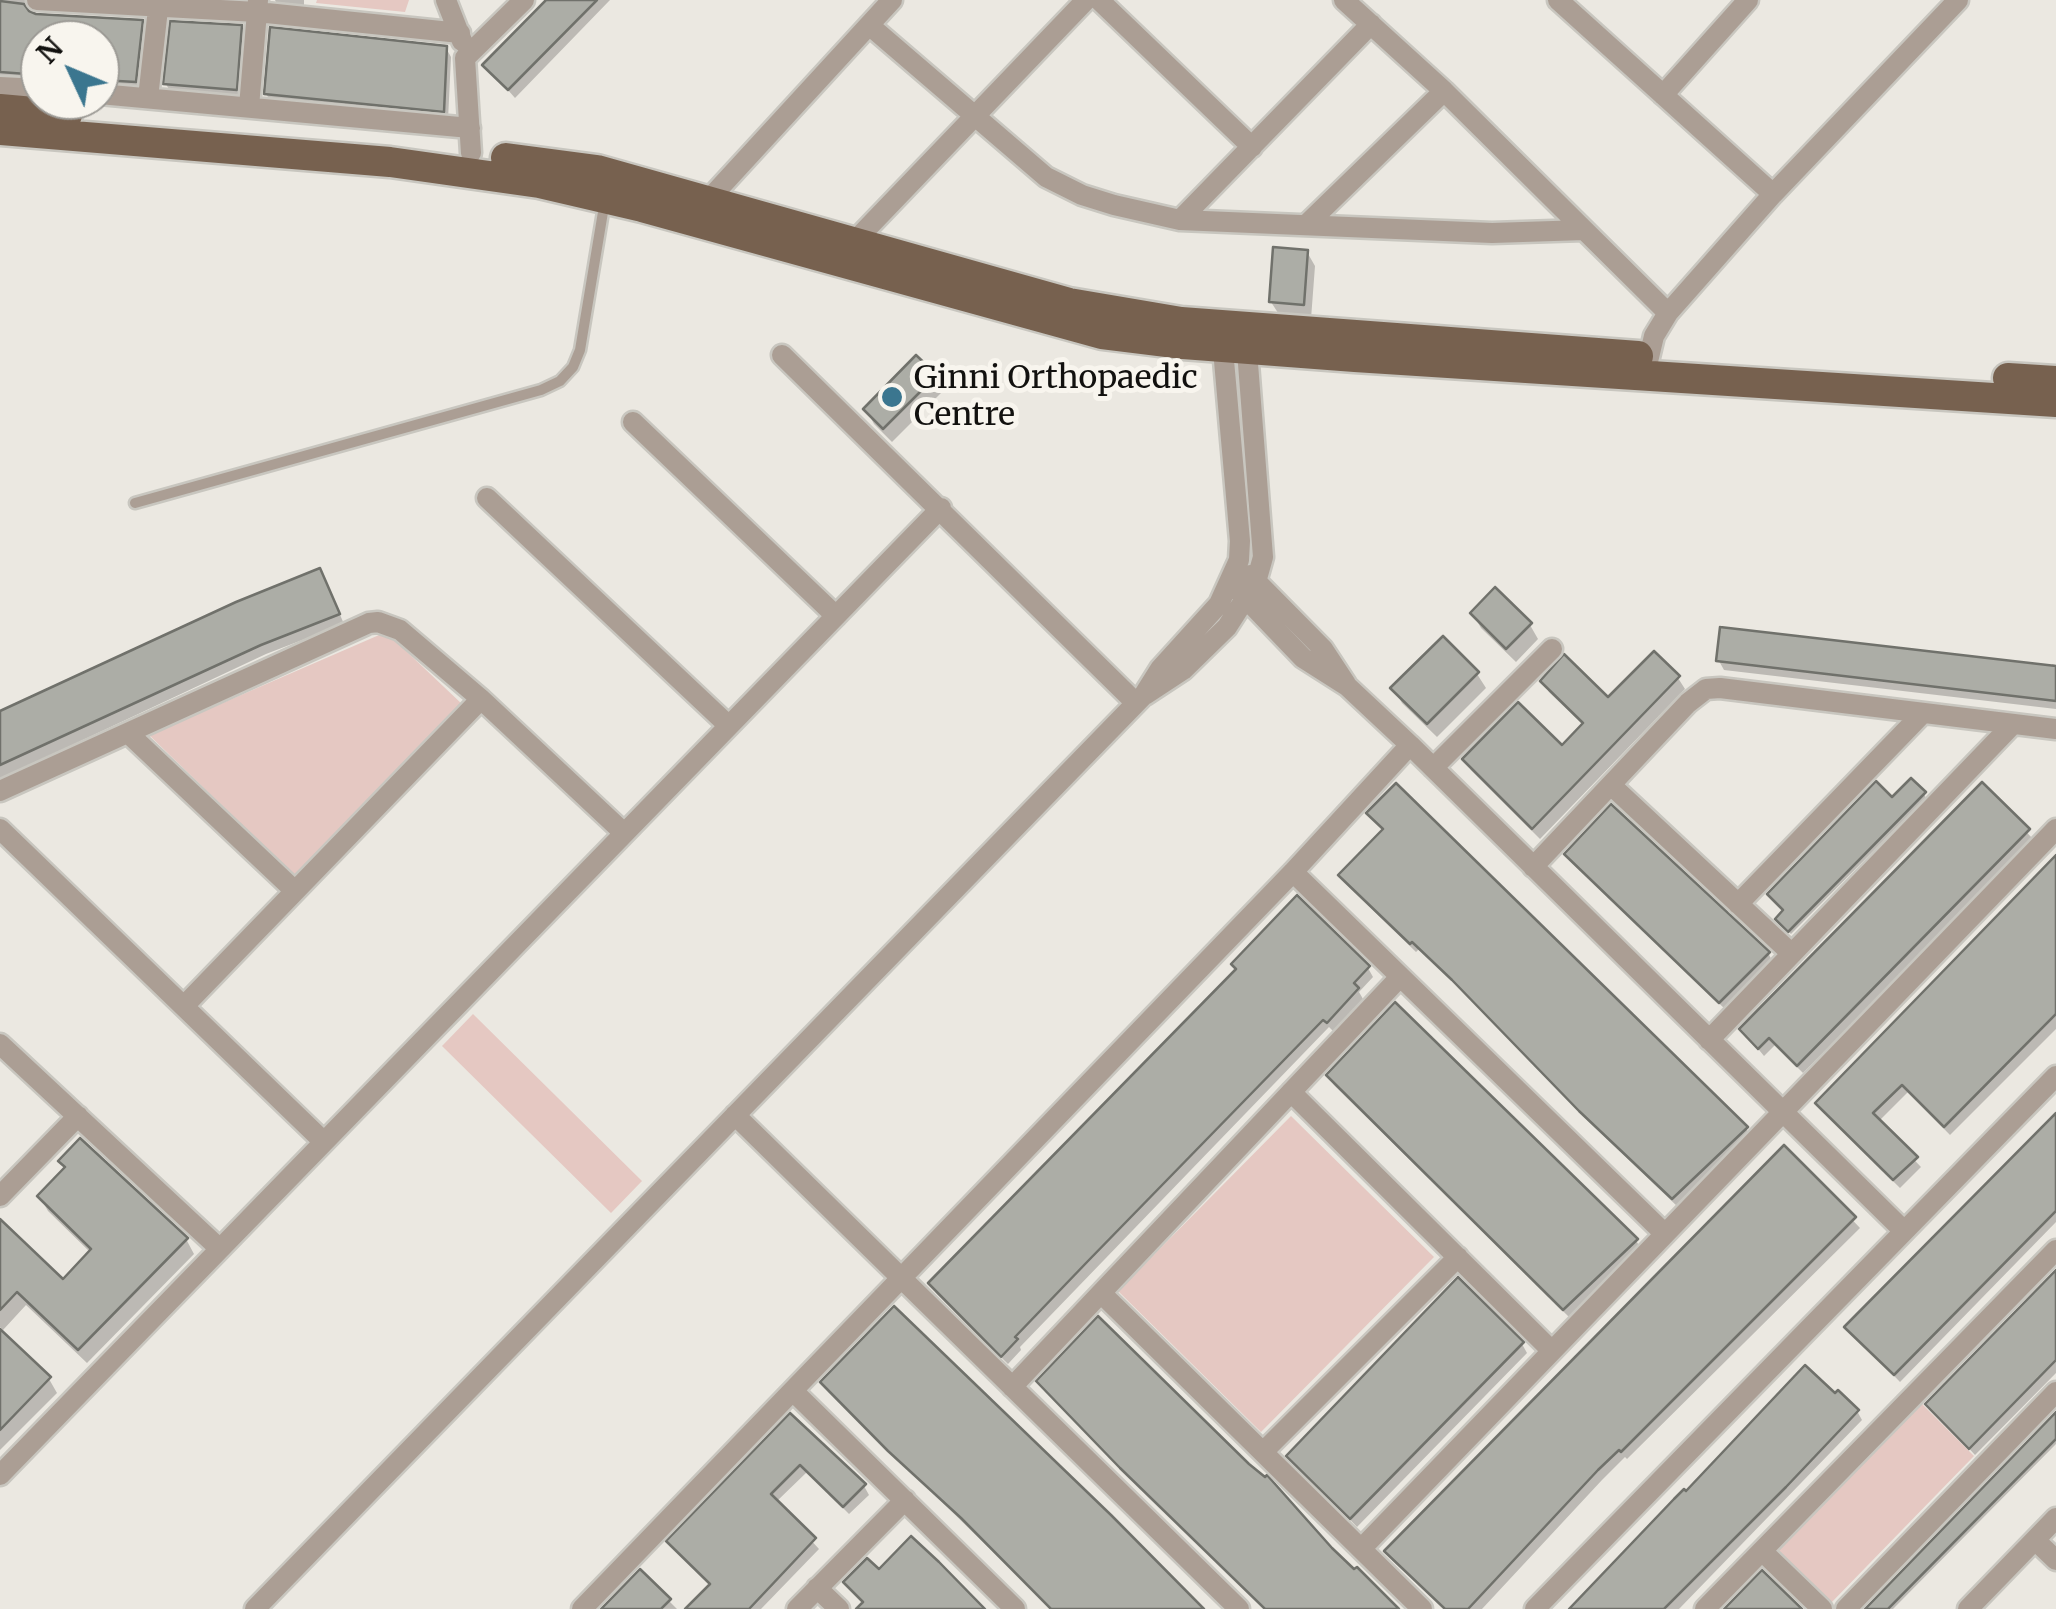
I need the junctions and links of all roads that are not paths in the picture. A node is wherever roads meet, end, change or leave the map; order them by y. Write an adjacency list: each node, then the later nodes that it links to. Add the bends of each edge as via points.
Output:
1 (36, 0): 11 (street)
2 (446, 0): 16 (street)
3 (524, 0): 17 (street)
4 (892, 0): 15 (street)
5 (1086, 0): 24 (street)
6 (1099, 0): 27 (street)
7 (1344, 0): 14 (street)
8 (1558, 0): 19 (street)
9 (1748, 0): 19 (street)
10 (1958, 0): 28 (street)
11 (64, 1): 12 (street)
12 (159, 3): 13 (street); 21 (street)
13 (257, 6): 16 (street); 22 (street)
14 (1370, 24): 18 (street); 27 (street)
15 (869, 25): 24 (street); 30 (street)
16 (460, 33): 17 (street)
17 (465, 58): 26 (street)
18 (1444, 91): 32 (street); 33 (street)
19 (1663, 94): 28 (street)
20 (120, 96): 21 (street)
21 (148, 98): 22 (street)
22 (249, 107): 26 (street)
23 (0, 109): 26 (main road)
24 (975, 116): 31 (street, via 1064,186); 34 (street)
25 (0, 130): 29 (main road, via 390,162)
26 (471, 141): 30 (main road, via 597,170)
27 (1252, 147): 31 (street)
28 (1774, 194): 35 (street)
29 (605, 199): 30 (main road); 43 (lane, via 580,350 560,381)
30 (698, 211): 34 (main road); 36 (main road, via 1102,334)
31 (1180, 220): 32 (street)
32 (1306, 226): 33 (street)
33 (1584, 230): 35 (street)
34 (854, 242): 36 (main road, via 1069,303)
35 (1668, 313): 38 (street)
36 (1234, 337): 38 (main road); 45 (street); 47 (street, via 1263,556)
37 (782, 355): 44 (street)
38 (1646, 367): 39 (main road); 40 (main road)
39 (2056, 381)
40 (2056, 402)
41 (633, 422): 48 (street)
42 (487, 498): 54 (street)
43 (135, 503)
44 (941, 508): 48 (street); 51 (street)
45 (1239, 560): 46 (street); 47 (street)
46 (1231, 583): 47 (street); 51 (street)
47 (1252, 591): 51 (street, via 1183,670); 57 (street, via 1323,649 1347,686)
48 (836, 616): 54 (street)
49 (1552, 648): 58 (street)
50 (481, 700): 56 (street, via 400,630 370,622); 63 (street); 66 (street)
51 (1139, 700): 76 (street)
52 (1921, 715): 53 (street); 59 (street, via 1706,689); 67 (street)
53 (2013, 724): 55 (street); 68 (street)
54 (729, 726): 63 (street)
55 (2056, 729)
56 (129, 734): 60 (street); 66 (street)
57 (1410, 745): 58 (street); 65 (street)
58 (1433, 768): 64 (street)
59 (1612, 786): 64 (street); 67 (street)
60 (0, 792)
61 (0, 828): 70 (street)
62 (2056, 829): 75 (street)
63 (624, 833): 78 (street)
64 (1533, 867): 71 (street)
65 (1293, 872): 69 (street); 85 (street)
66 (295, 891): 70 (street)
67 (1738, 904): 68 (street)
68 (1792, 954): 71 (street)
69 (1400, 977): 74 (street); 81 (street)
70 (184, 1006): 78 (street)
71 (1709, 1040): 75 (street)
72 (0, 1044): 77 (street)
73 (2056, 1076): 80 (street)
74 (1291, 1092): 84 (street); 86 (street)
75 (1783, 1112): 80 (street); 81 (street)
76 (734, 1115): 85 (street); 100 (street)
77 (78, 1116): 79 (street); 82 (street)
78 (324, 1142): 82 (street)
79 (0, 1196)
80 (1904, 1231): 107 (street)
81 (1665, 1234): 87 (street)
82 (220, 1249): 92 (street)
83 (2056, 1250): 97 (street)
84 (1458, 1258): 87 (street); 91 (street)
85 (901, 1278): 88 (street); 89 (street)
86 (1101, 1293): 88 (street); 91 (street)
87 (1552, 1351): 96 (street)
88 (1012, 1387): 105 (street)
89 (793, 1390): 93 (street); 101 (street)
90 (2056, 1392): 110 (street)
91 (1263, 1452): 96 (street)
92 (0, 1475)
93 (905, 1500): 99 (street); 104 (street)
94 (2056, 1518): 95 (street)
95 (2035, 1540): 98 (street); 111 (street)
96 (1361, 1549): 106 (street)
97 (1762, 1551): 108 (street); 109 (street)
98 (2056, 1560)
99 (817, 1588): 102 (street); 103 (street)
100 (255, 1609)
101 (582, 1609)
102 (798, 1609)
103 (839, 1609)
104 (1015, 1609)
105 (1239, 1609)
106 (1422, 1609)
107 (1535, 1609)
108 (1705, 1609)
109 (1822, 1609)
110 (1846, 1609)
111 (1968, 1609)

